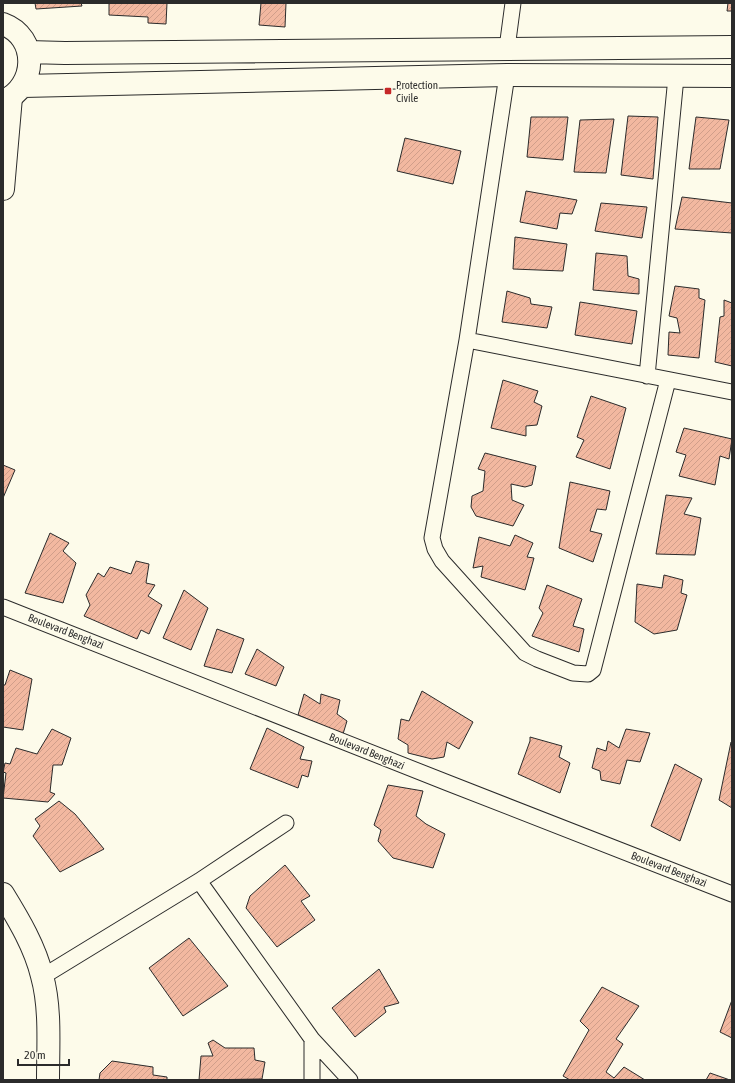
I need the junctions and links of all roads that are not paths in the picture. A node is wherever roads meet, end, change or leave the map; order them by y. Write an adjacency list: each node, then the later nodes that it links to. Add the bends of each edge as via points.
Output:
1 (512, 3): 4 (street)
2 (3, 24): 5 (main road, via 23,38)
3 (732, 47): 4 (main road)
4 (507, 48): 5 (main road)
5 (28, 52): 9 (main road, via 29,72)
6 (507, 76): 8 (main road); 9 (main road); 11 (street)
7 (732, 76): 8 (main road)
8 (676, 77): 12 (street)
9 (12, 95): 10 (main road)
10 (3, 189)
11 (467, 340): 12 (street); 13 (street, via 434,524 432,538 435,549 442,561 525,653 536,660 573,673 588,674 596,663)
12 (647, 376): 13 (street)
13 (668, 380): 14 (street)
14 (732, 392)
15 (3, 606): 19 (street, Boulevard Benghazi, via 448,784)
16 (286, 824): 17 (street)
17 (199, 881): 20 (street); 21 (street)
18 (3, 894): 20 (main road, via 22,925)
19 (732, 894)
20 (42, 977): 22 (main road, via 48,1035)
21 (312, 1039): 23 (street); 24 (street)
22 (48, 1080)
23 (312, 1080)
24 (350, 1080)

